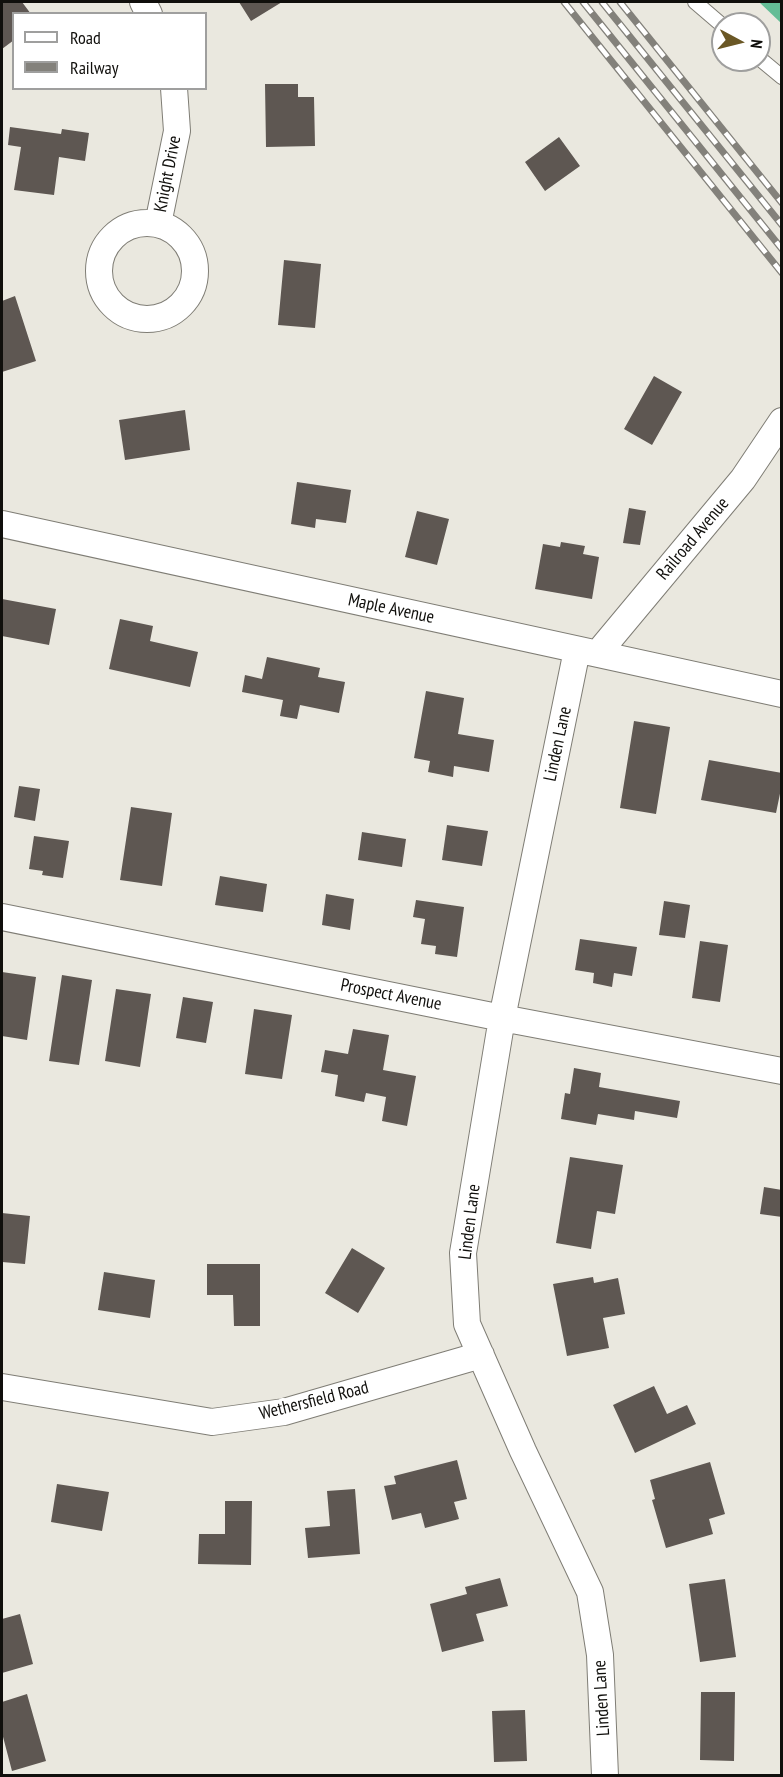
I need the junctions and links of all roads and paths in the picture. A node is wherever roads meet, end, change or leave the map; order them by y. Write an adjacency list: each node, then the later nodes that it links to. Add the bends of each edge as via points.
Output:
1 (695, 2): 2 (lane)
2 (711, 16)
3 (174, 90): 4 (street, Knight Drive, via 177,131)
4 (158, 224)
5 (782, 421): 7 (street, Railroad Avenue, via 743,479)
6 (2, 524): 7 (street, Maple Avenue)
7 (588, 652): 8 (street, Maple Avenue); 10 (street, Linden Lane)
8 (782, 694)
9 (2, 917): 10 (street, Prospect Avenue)
10 (502, 1018): 11 (street, Prospect Avenue); 12 (street, Linden Lane, via 463,1253 467,1324)
11 (782, 1071)
12 (481, 1355): 13 (street, Wethersfield Road, via 284,1413 212,1422); 14 (street, Linden Lane, via 590,1592 600,1655)
13 (2, 1387)
14 (605, 1776)

